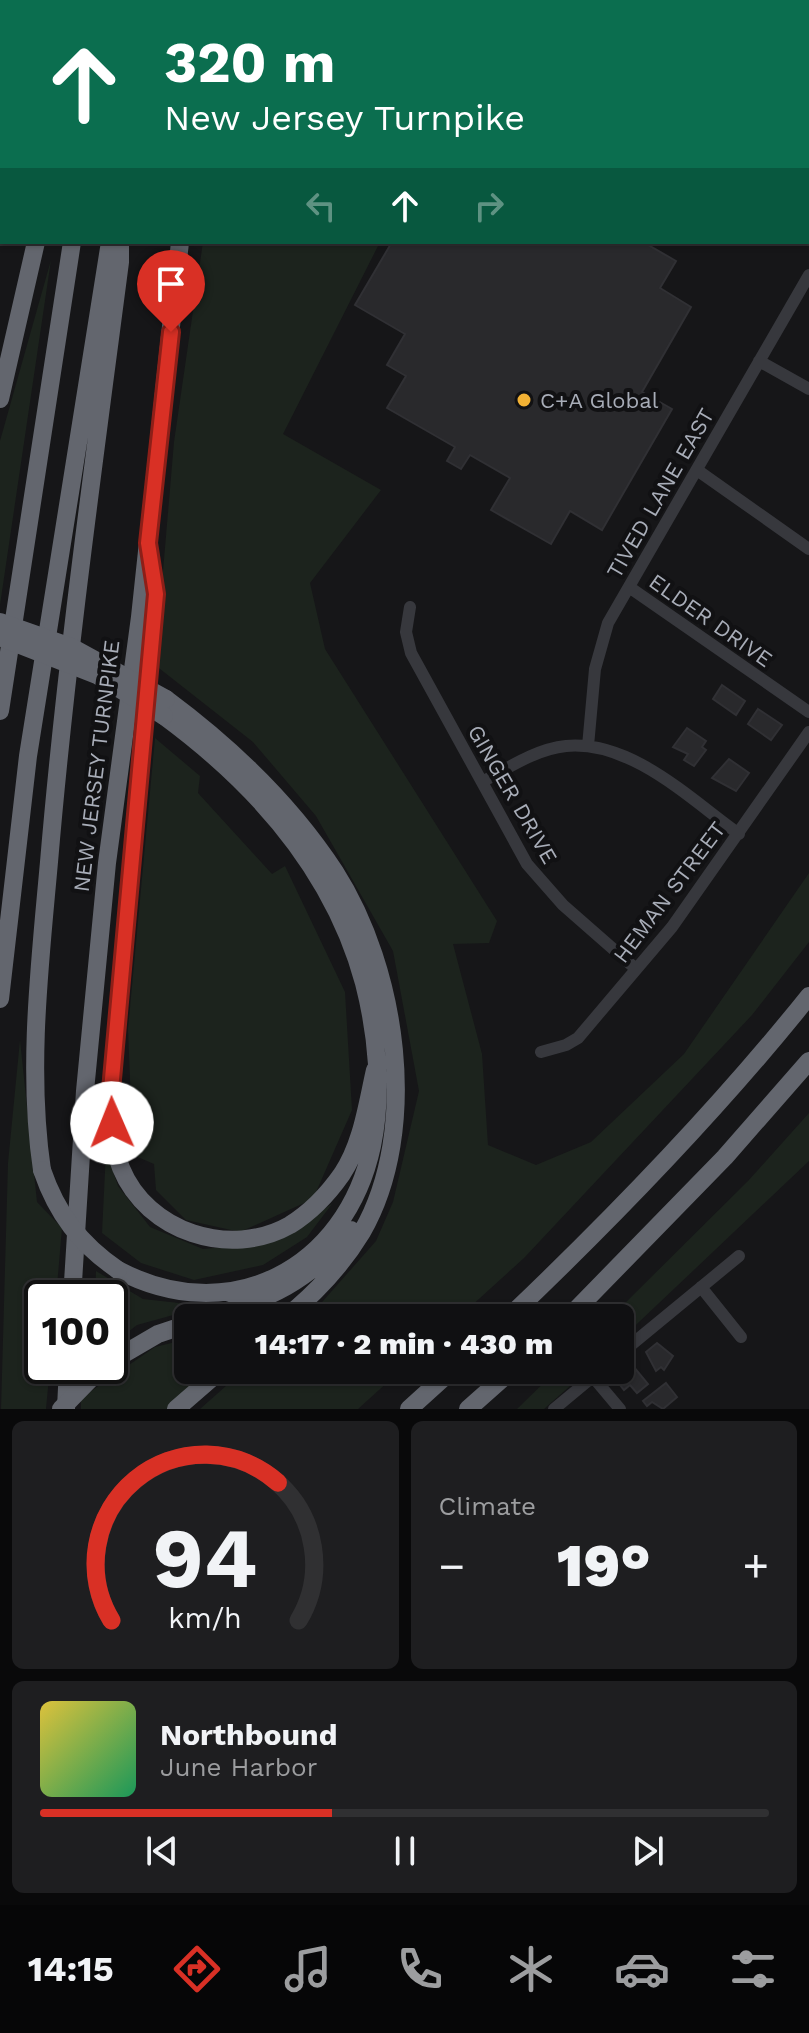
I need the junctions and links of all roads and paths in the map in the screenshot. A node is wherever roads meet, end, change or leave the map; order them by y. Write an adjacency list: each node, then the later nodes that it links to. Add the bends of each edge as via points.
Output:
1 (36, 244): 9 (highway)
2 (72, 244): 18 (highway)
3 (110, 244): 26 (highway, via 30,741)
4 (120, 244): 29 (highway, bridge, via 65,679 44,917 36,1085 42,1170 64,1219 80,1240 118,1270 165,1290 220,1294 278,1277 314,1252 340,1223 363,1176 376,1119)
5 (180, 244): 11 (highway, NEW JERSEY TURNPIKE)
6 (809, 275): 7 (street, TIVED LANE EAST)
7 (759, 361): 8 (street); 10 (street, TIVED LANE EAST)
8 (809, 389)
9 (0, 399)
10 (697, 470): 12 (street); 13 (street, TIVED LANE EAST)
11 (148, 543): 29 (highway, via 156,594 111,1090 121,1168 150,1210 170,1224 217,1239 264,1235 288,1226 310,1211 344,1171 357,1143); 32 (highway, NEW JERSEY TURNPIKE, via 107,863)
12 (809, 549)
13 (629, 587): 19 (street, ELDER DRIVE); 21 (street, TIVED LANE EAST, via 600,646)
14 (410, 607): 22 (street, GINGER DRIVE, via 406,632 411,653)
15 (0, 622): 17 (highway, bridge, via 71,647)
16 (0, 637): 17 (highway, bridge, via 65,660)
17 (165, 707): 29 (highway, via 257,796 319,880 364,983); 30 (highway, via 207,729 268,786 349,897 366,934 389,1013 394,1055)
18 (0, 711)
19 (809, 712)
20 (809, 732): 23 (street, HEMAN STREET)
21 (588, 746): 22 (street, via 547,750); 23 (street, via 628,758)
22 (482, 782): 24 (street, GINGER DRIVE, via 544,886)
23 (739, 834): 24 (street, HEMAN STREET)
24 (636, 969): 27 (street, HEMAN STREET, via 578,1038)
25 (809, 996): 36 (highway, via 704,1120)
26 (0, 999)
27 (541, 1052)
28 (809, 1061): 37 (highway, via 725,1157)
29 (375, 1070)
30 (391, 1135): 34 (highway, via 365,1206 323,1262 271,1297); 35 (highway, via 392,1152 362,1232)
31 (739, 1256): 33 (street)
32 (73, 1280)
33 (701, 1287): 39 (street); 40 (street)
34 (249, 1304)
35 (300, 1304)
36 (523, 1304)
37 (582, 1304)
38 (174, 1331): 41 (highway)
39 (741, 1337)
40 (634, 1342)
41 (128, 1352)
42 (66, 1384): 49 (highway)
43 (86, 1384): 49 (highway, bridge)
44 (205, 1384): 50 (highway)
45 (437, 1384): 51 (highway)
46 (496, 1384): 52 (highway)
47 (584, 1384): 53 (street)
48 (604, 1384): 54 (street)
49 (63, 1409)
50 (176, 1409)
51 (409, 1409)
52 (468, 1409)
53 (554, 1409)
54 (620, 1409)

